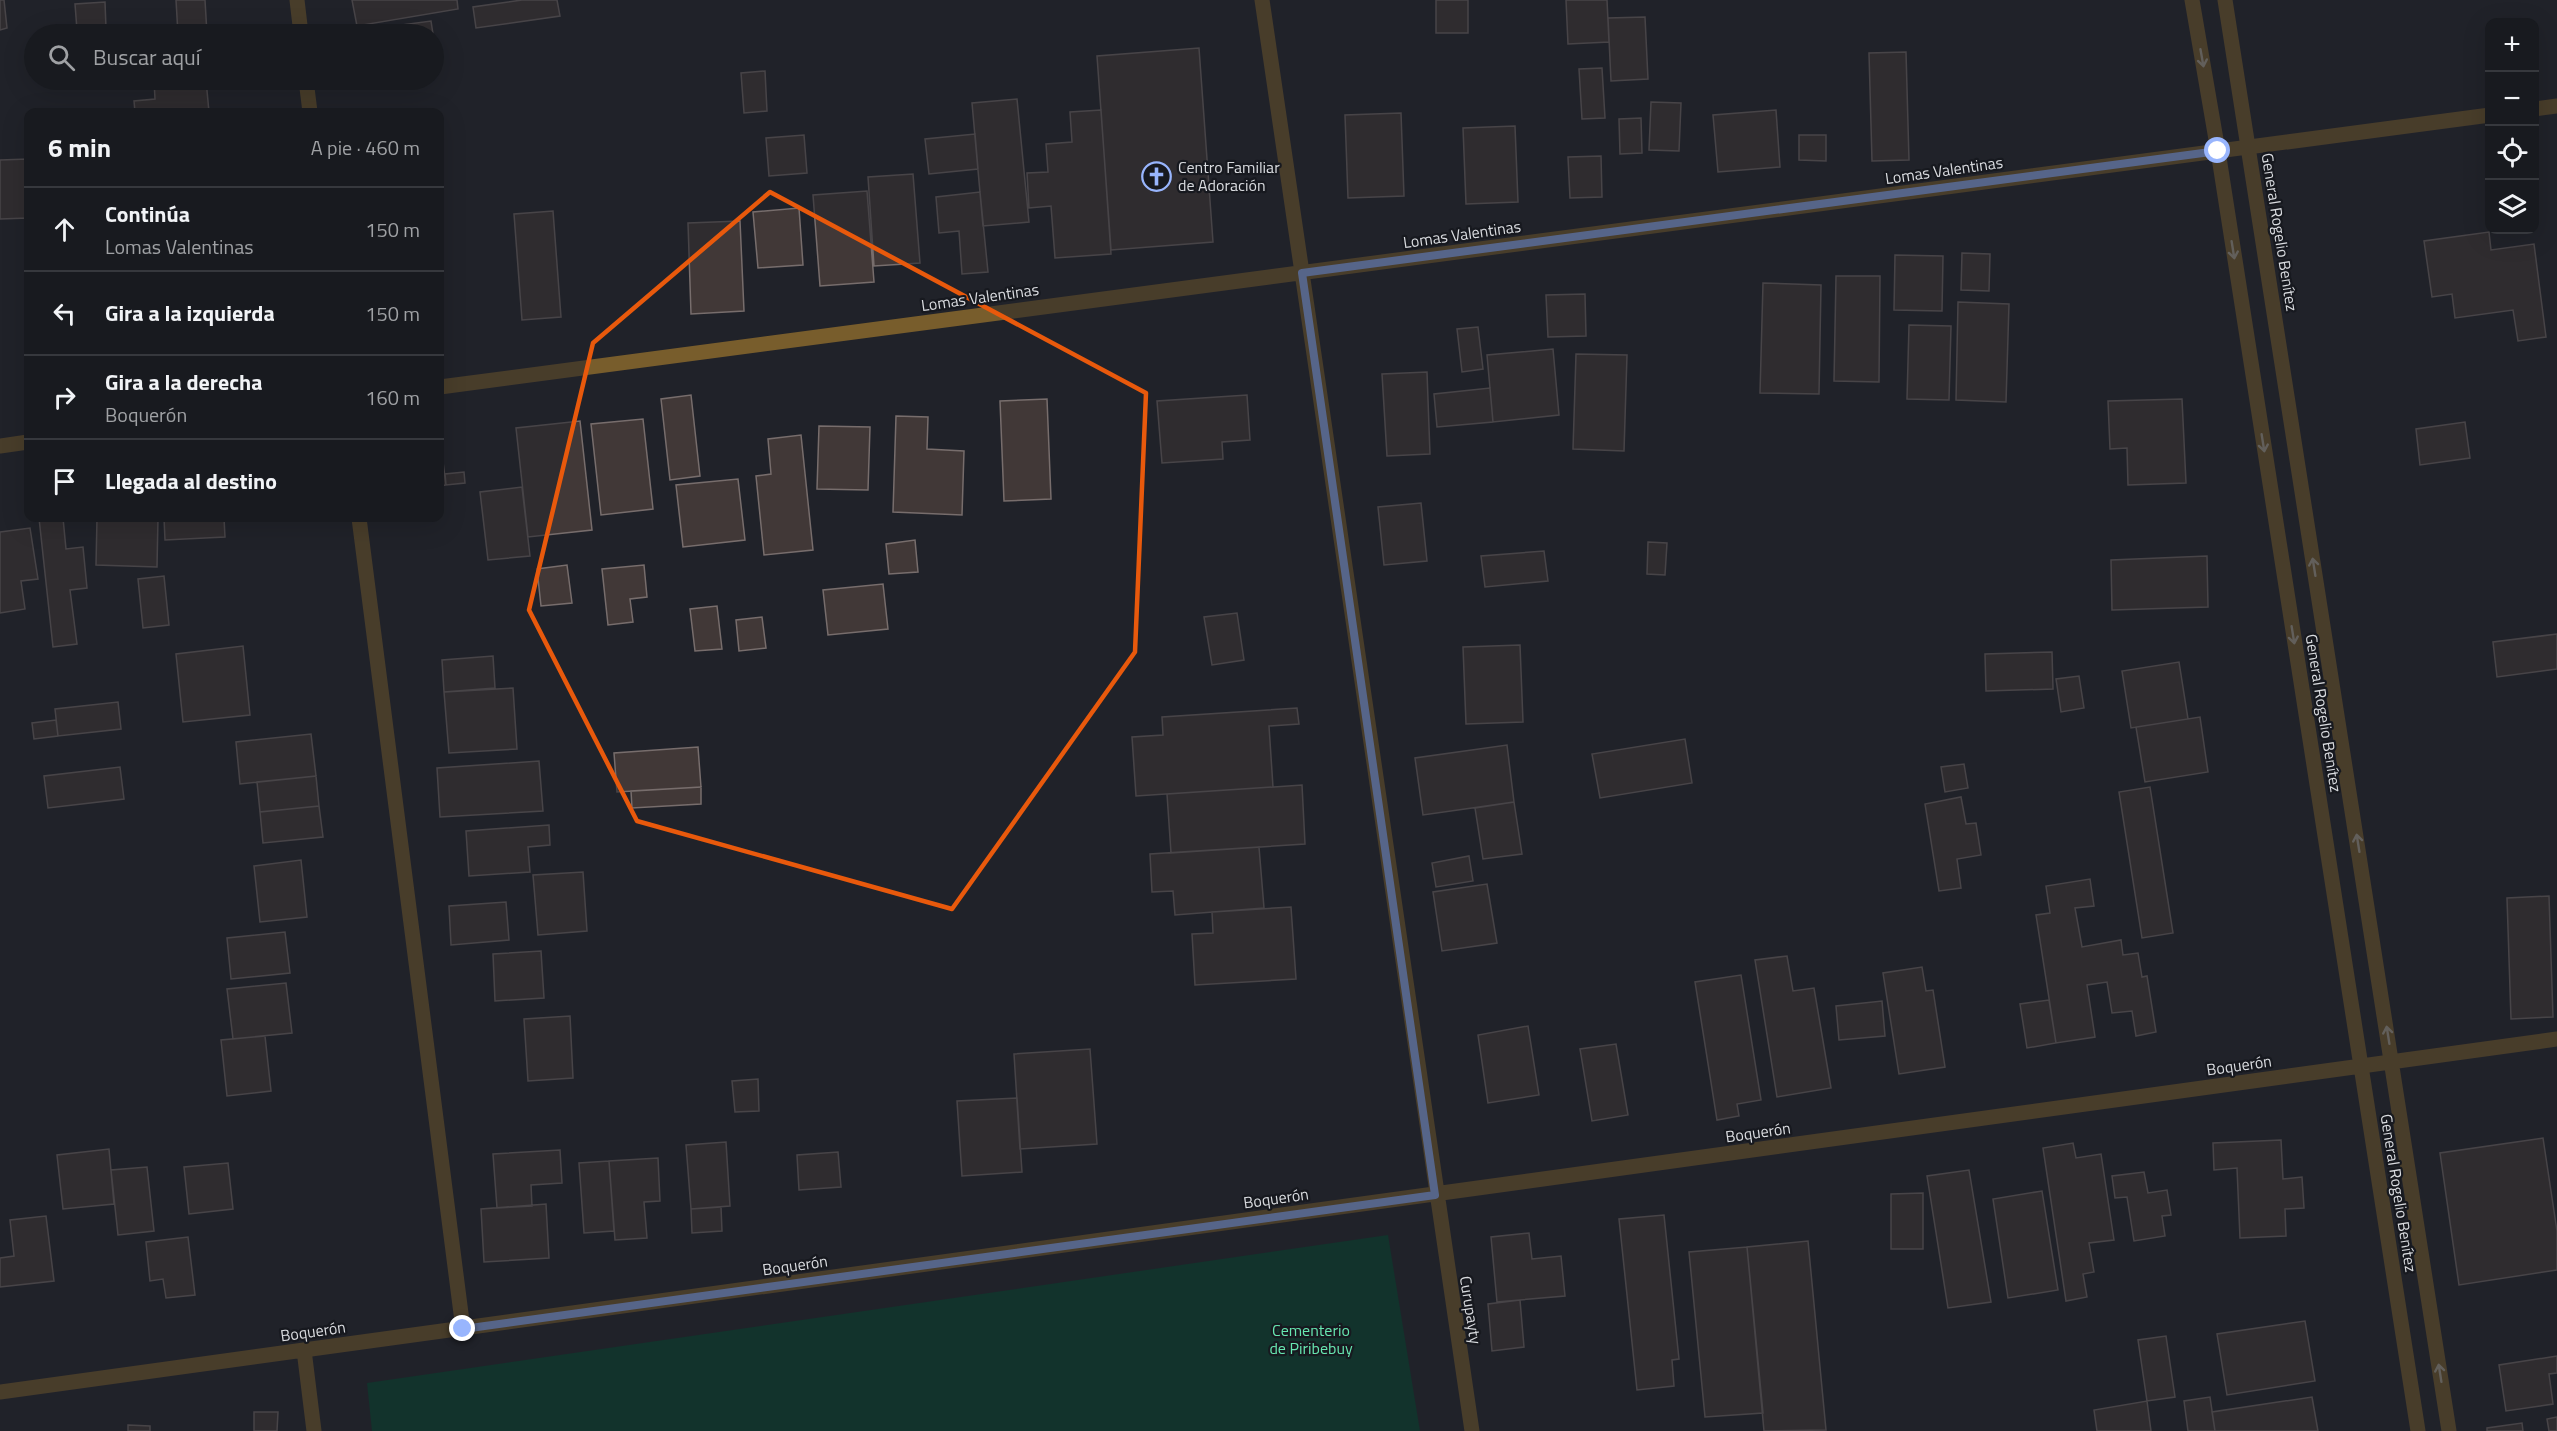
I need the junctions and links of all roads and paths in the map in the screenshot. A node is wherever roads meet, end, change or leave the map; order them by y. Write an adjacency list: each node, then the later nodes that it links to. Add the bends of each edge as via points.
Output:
1 (297, 0): 5 (street)
2 (1262, 0): 13 (street, Curupayty)
3 (2192, 0): 12 (street, General Rogelio Benítez, one-way to 12)
4 (2225, 0): 11 (street, General Rogelio Benítez)
5 (300, 24)
6 (307, 90): 8 (street)
7 (2557, 106): 9 (street)
8 (310, 108)
9 (2539, 108)
10 (2485, 116): 11 (street, Lomas Valentinas)
11 (2249, 147): 12 (street, Lomas Valentinas); 19 (street, General Rogelio Benítez, one-way to 11)
12 (2218, 151): 13 (street, Lomas Valentinas); 20 (street, General Rogelio Benítez, one-way to 20)
13 (1302, 273): 14 (street, Lomas Valentinas); 21 (street, Curupayty)
14 (444, 386)
15 (24, 443): 16 (street)
16 (0, 446)
17 (360, 522): 22 (street)
18 (2557, 1039): 19 (street, Boquerón)
19 (2392, 1062): 20 (street, Boquerón); 28 (street, General Rogelio Benítez, one-way to 19)
20 (2361, 1067): 21 (street, Boquerón); 27 (street, General Rogelio Benítez)
21 (1435, 1195): 22 (street, Boquerón); 26 (street, Curupayty)
22 (463, 1329): 23 (street, Boquerón)
23 (304, 1350): 24 (street, Boquerón); 25 (street)
24 (0, 1392)
25 (314, 1431)
26 (1472, 1431)
27 (2418, 1431)
28 (2449, 1431)

